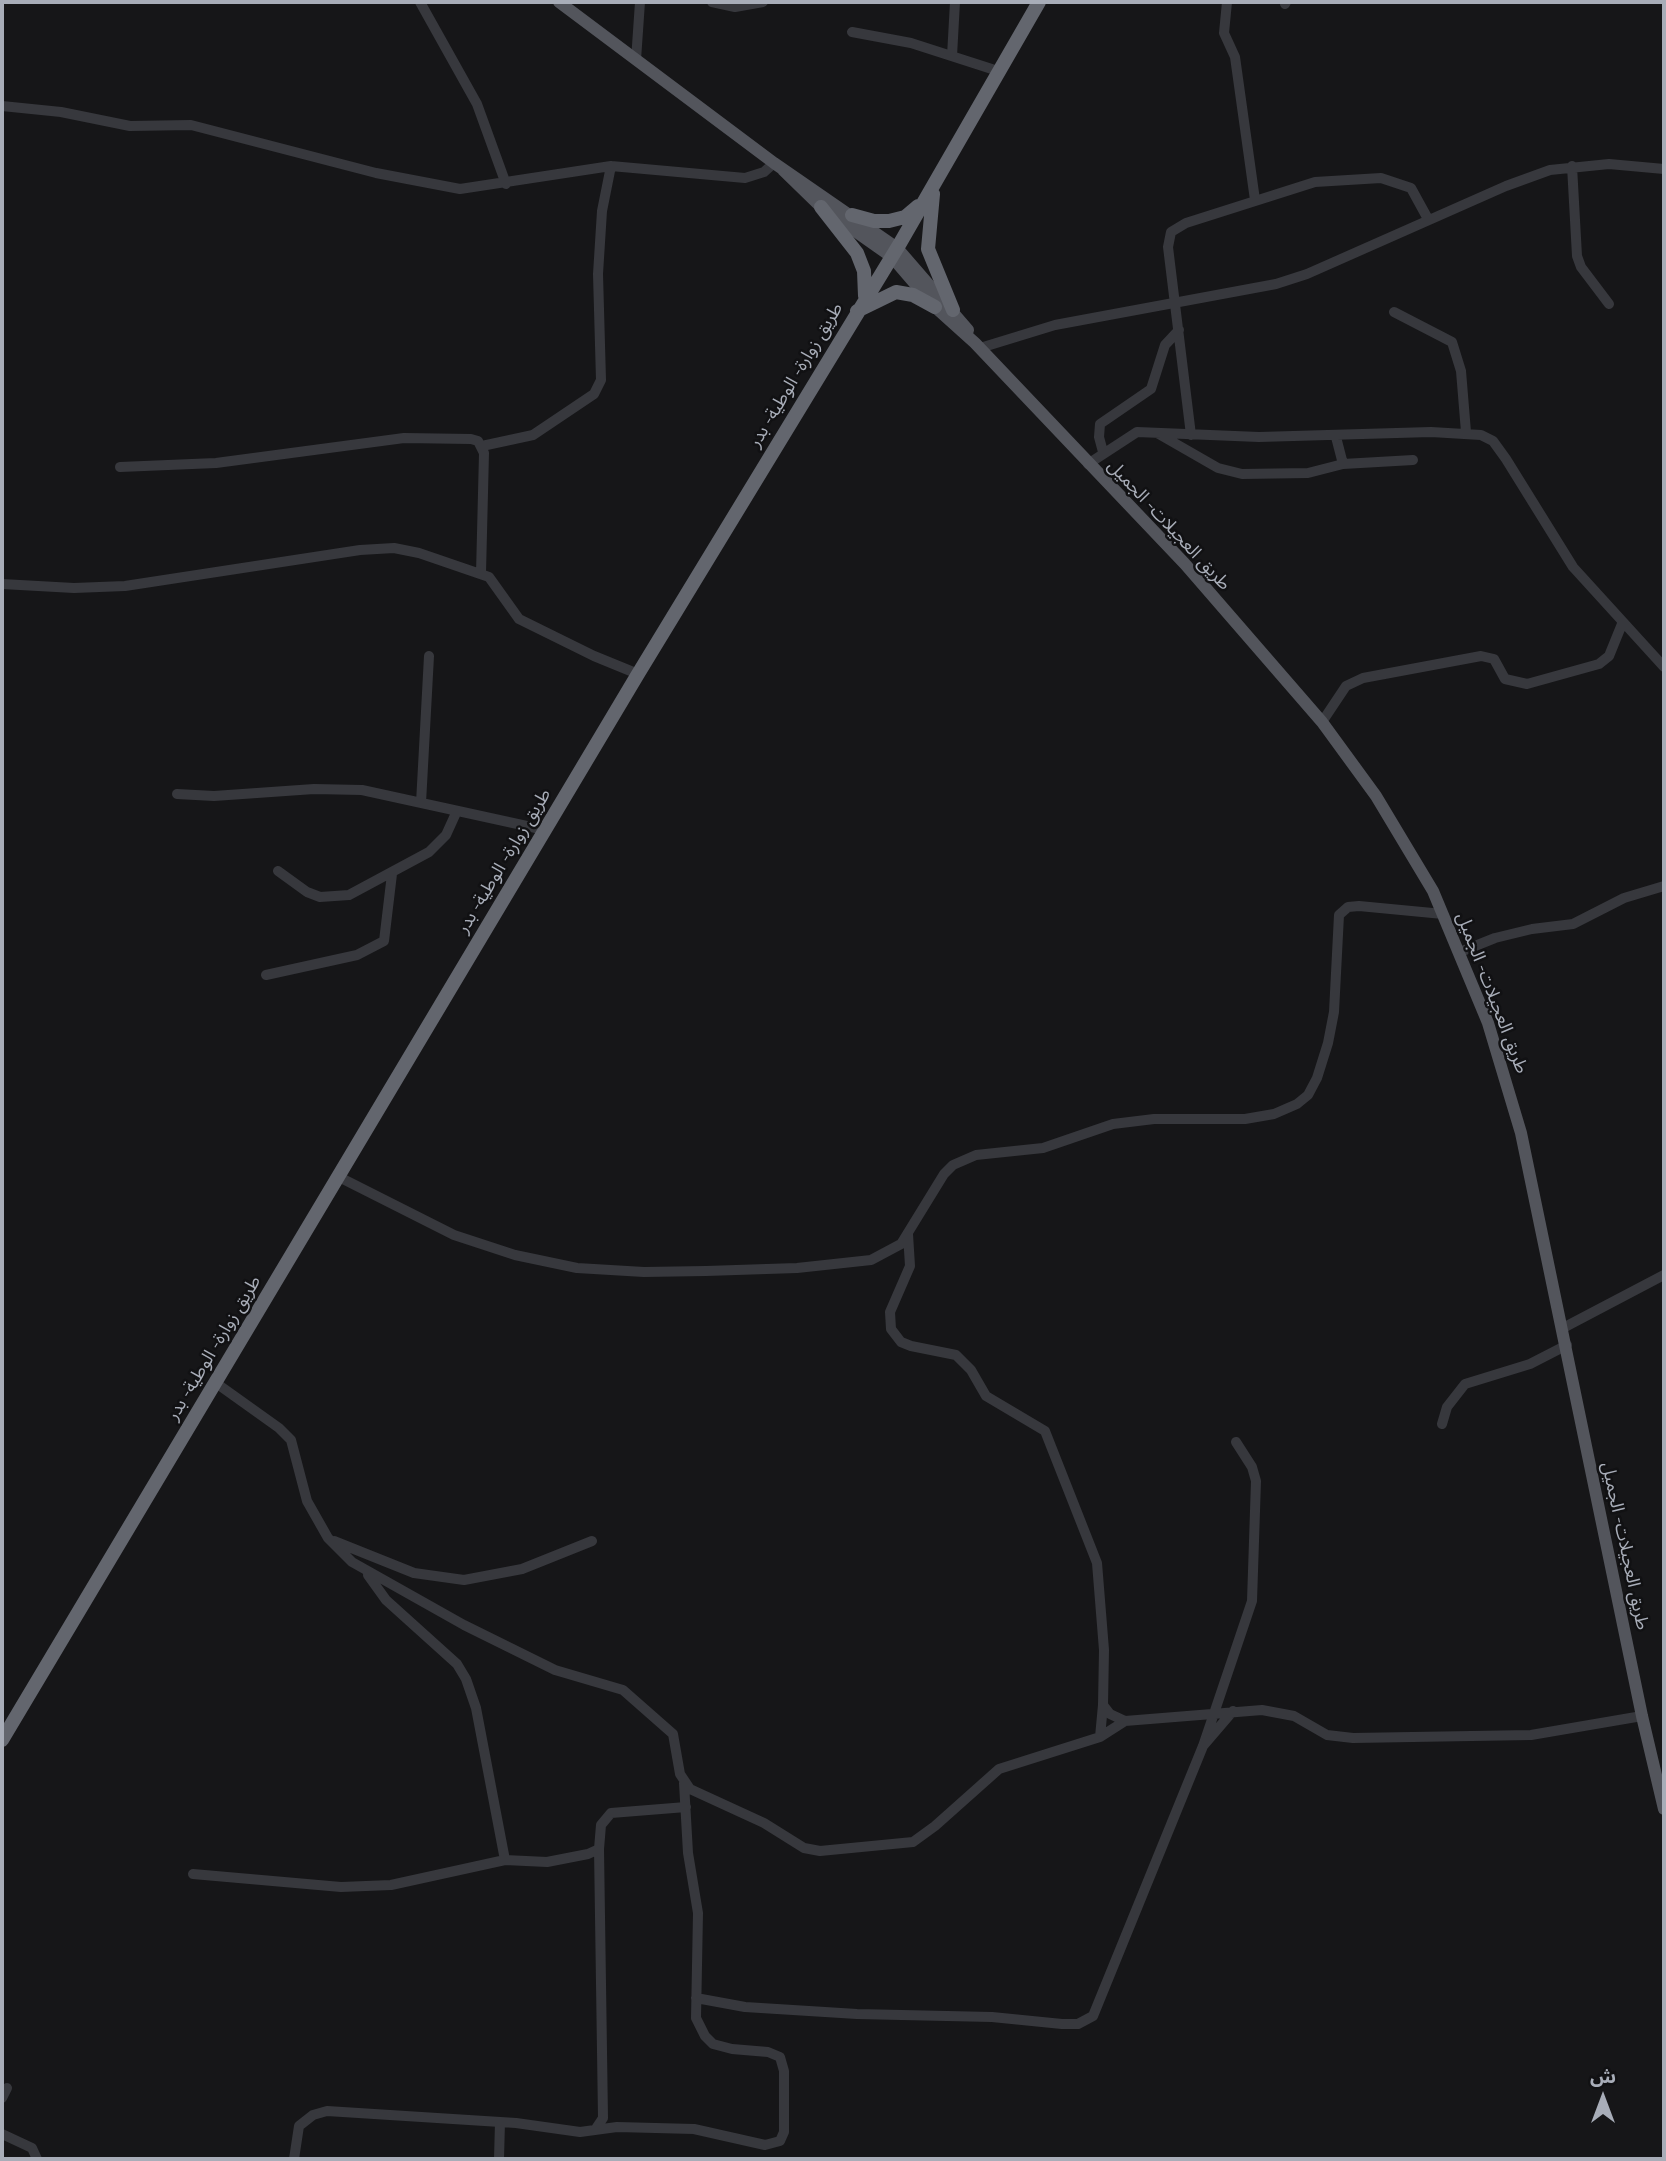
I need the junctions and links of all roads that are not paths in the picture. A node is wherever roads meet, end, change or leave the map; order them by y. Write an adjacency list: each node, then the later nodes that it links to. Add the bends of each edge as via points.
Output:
1 (420, 2): 18 (street, via 477,104)
2 (559, 2): 11 (main road)
3 (640, 2): 11 (street)
4 (712, 2): 5 (street, via 734,7)
5 (763, 2)
6 (954, 2): 10 (street)
7 (1039, 2): 12 (highway, طريق زوارة- الوطية- بدر)
8 (1227, 2): 21 (street, via 1224,33 1235,57)
9 (852, 32): 10 (street)
10 (952, 56): 12 (street)
11 (636, 60): 15 (main road)
12 (998, 71): 19 (highway, طريق زوارة- الوطية- بدر)
13 (2, 106): 18 (street, via 130,126 191,125 376,173 460,189)
14 (611, 166): 15 (street, via 734,179); 18 (street); 39 (street, via 602,211 598,274 601,380 594,394 533,435)
15 (779, 166): 22 (main road); 23 (main road)
16 (1572, 166): 17 (street, via 1609,163); 24 (street, via 1506,186); 28 (street, via 1577,256)
17 (1664, 169)
18 (506, 184)
19 (935, 184): 20 (highway, طريق زوارة- الوطية- بدر); 30 (highway, via 928,249)
20 (927, 197): 23 (highway, via 912,213 897,220 874,221); 25 (highway, طريق زوارة- الوطية- بدر)
21 (1255, 200): 24 (street, via 1315,182 1381,178 1412,188); 27 (street, via 1171,232 1168,247)
22 (821, 206): 25 (main road); 26 (highway, via 857,253 864,271)
23 (852, 215): 25 (main road)
24 (1428, 219): 27 (street, via 1307,274)
25 (894, 252): 26 (highway, طريق زوارة- الوطية- بدر); 29 (main road); 30 (main road)
26 (865, 297): 31 (highway, طريق زوارة- الوطية- بدر)
27 (1175, 304): 33 (street); 34 (street, via 1055,325)
28 (1609, 304)
29 (935, 307): 31 (highway, via 896,292); 34 (main road)
30 (953, 310): 34 (main road)
31 (856, 312): 50 (highway, طريق زوارة- الوطية- بدر)
32 (1394, 312): 36 (street, via 1452,342 1461,371)
33 (1179, 330): 37 (street); 40 (street, via 1165,345 1151,389 1101,424 1098,437)
34 (978, 345): 42 (main road, طريق العجيلات- الجميل)
35 (1154, 431): 37 (street); 40 (street, via 1130,435); 43 (street, via 1218,468 1242,474 1308,473)
36 (1466, 432): 38 (street); 47 (street, via 1493,441 1573,567)
37 (1191, 435): 38 (street)
38 (1336, 437): 43 (street)
39 (482, 446): 44 (street, via 458,438 404,438 216,463); 45 (street)
40 (1103, 452): 42 (street)
41 (1413, 460): 43 (street)
42 (1088, 464): 51 (main road, طريق العجيلات- الجميل, via 1185,564)
43 (1343, 464)
44 (120, 467)
45 (481, 573): 46 (street, via 394,548 125,586); 50 (street, via 496,582 519,618)
46 (2, 584)
47 (1622, 624): 49 (street); 51 (street, via 1609,656 1600,663 1527,684 1506,679 1494,659 1481,656 1363,677 1346,686)
48 (429, 656): 53 (street)
49 (1664, 667)
50 (638, 674): 55 (highway, طريق زوارة- الوطية- بدر)
51 (1322, 722): 59 (main road, طريق العجيلات- الجميل, via 1383,807)
52 (177, 794): 53 (street, via 338,788)
53 (421, 803): 54 (street)
54 (456, 813): 55 (street); 57 (street, via 439,844)
55 (545, 830): 62 (highway, طريق زوارة- الوطية- بدر)
56 (278, 871): 57 (street, via 307,892 333,898 362,890)
57 (392, 874): 61 (street, via 384,941 357,955)
58 (1664, 886): 60 (street, via 1624,898 1573,924 1495,938)
59 (1443, 914): 60 (main road, طريق العجيلات- الجميل); 63 (street, via 1359,905 1339,915 1335,1012 1317,1078 1297,1104 1252,1118 1113,1124 1043,1148 976,1154 944,1174)
60 (1460, 952): 65 (main road, طريق العجيلات- الجميل, via 1509,1089)
61 (266, 975)
62 (339, 1177): 63 (street, via 454,1234 538,1260 607,1271 839,1265 884,1255); 67 (highway, طريق زوارة- الوطية- بدر)
63 (908, 1234): 73 (street, via 910,1266 890,1312 891,1329 901,1342 956,1355 986,1396 1045,1431 1097,1563)
64 (1664, 1275): 65 (street)
65 (1563, 1328): 66 (main road, طريق العجيلات- الجميل)
66 (1567, 1345): 68 (street, via 1530,1364 1465,1384 1447,1406); 76 (main road, طريق العجيلات- الجميل)
67 (216, 1383): 70 (street, via 291,1440 307,1501); 79 (highway, طريق زوارة- الوطية- بدر)
68 (1442, 1424)
69 (1236, 1442): 75 (street, via 1256,1481 1255,1582)
70 (328, 1538): 71 (street, via 414,1573 464,1580 522,1569); 72 (street)
71 (592, 1541)
72 (366, 1572): 81 (street, via 566,1675 623,1690 673,1734); 85 (street, via 386,1600 457,1664 466,1679 476,1707)
73 (1103, 1705): 77 (street); 78 (street)
74 (1233, 1711): 75 (street); 76 (street, via 1286,1713 1327,1735 1353,1738 1531,1735); 80 (street)
75 (1213, 1713): 77 (street); 80 (street)
76 (1642, 1716): 82 (main road, طريق العجيلات- الجميل)
77 (1125, 1721): 78 (street)
78 (1100, 1737): 81 (street, via 999,1769 922,1838 902,1844 804,1848 764,1822)
79 (2, 1738)
80 (1203, 1746): 87 (street, via 1099,2005 1087,2021 1062,2024 992,2017 857,2014 745,2007)
81 (684, 1783): 83 (street)
82 (1663, 1800)
83 (685, 1807): 84 (street, via 611,1813 601,1825); 87 (street, via 698,1913)
84 (599, 1849): 85 (street, via 557,1860); 90 (street)
85 (505, 1860): 86 (street, via 423,1880 370,1887)
86 (193, 1874)
87 (696, 1998): 92 (street, via 698,2026 713,2044 768,2052 783,2062 784,2132 780,2141 765,2145 694,2129)
88 (7, 2088): 89 (street)
89 (2, 2098)
90 (603, 2118): 92 (street); 93 (street)
91 (499, 2122): 93 (street, via 564,2131); 96 (street, via 327,2111 299,2126); 97 (street)
92 (617, 2127): 93 (street)
93 (595, 2130)
94 (2, 2134): 95 (street, via 32,2148)
95 (37, 2159)
96 (294, 2159)
97 (499, 2159)

